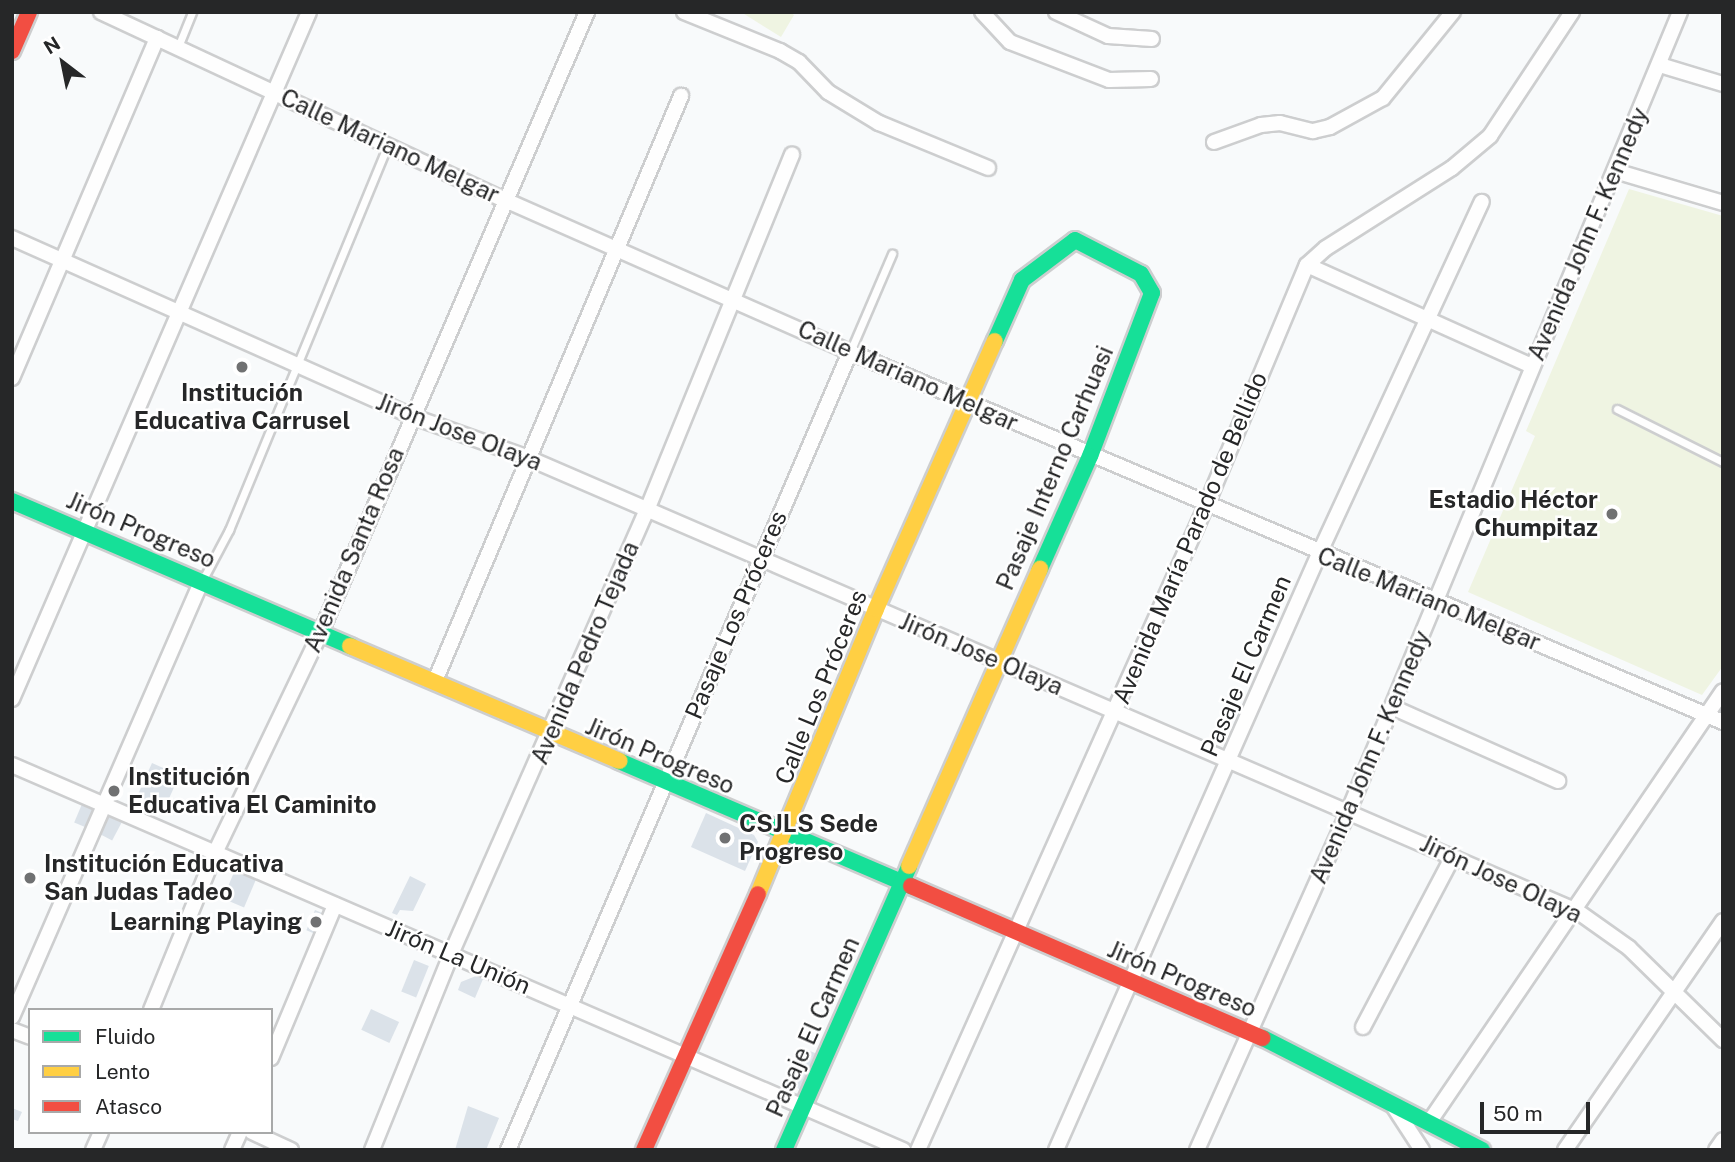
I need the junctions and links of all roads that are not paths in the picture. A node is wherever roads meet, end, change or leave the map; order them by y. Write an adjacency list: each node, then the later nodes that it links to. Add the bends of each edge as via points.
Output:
1 (29, 12): 16 (street)
2 (101, 12): 13 (street, Calle Mariano Melgar)
3 (192, 12): 15 (lane)
4 (309, 12): 20 (street)
5 (587, 12): 27 (street, Avenida Santa Rosa)
6 (684, 12): 12 (street)
7 (982, 12): 18 (street, via 1010,42 1109,80)
8 (1056, 12): 14 (street, via 1108,36)
9 (1453, 12): 22 (street, via 1383,98 1330,127 1313,131 1280,123 1261,125)
10 (1572, 12): 34 (street, Avenida María Parado de Bellido, via 1490,136 1452,168 1326,248)
11 (1680, 12): 17 (street, Avenida John F. Kennedy)
12 (708, 17): 25 (street, via 799,62 828,92 879,123)
13 (157, 38): 15 (street, Calle Mariano Melgar); 33 (street)
14 (1152, 39)
15 (178, 47): 20 (street, Calle Mariano Melgar)
16 (12, 51)
17 (1660, 65): 19 (street); 26 (street, Avenida John F. Kennedy)
18 (1151, 79)
19 (1723, 84)
20 (275, 92): 23 (street, Calle Mariano Melgar); 37 (street)
21 (681, 96): 31 (street)
22 (1214, 142)
23 (388, 145): 27 (street, Calle Mariano Melgar); 40 (lane)
24 (792, 154): 36 (street, Avenida Pedro Tejada)
25 (988, 168)
26 (1615, 171): 29 (street); 41 (street, Avenida John F. Kennedy)
27 (505, 200): 31 (street, Calle Mariano Melgar); 45 (street, Avenida Santa Rosa)
28 (1482, 202): 38 (street, Pasaje El Carmen)
29 (1723, 203)
30 (12, 238): 33 (street, Jirón Jose Olaya)
31 (619, 249): 36 (street, Calle Mariano Melgar); 47 (street)
32 (892, 254): 39 (lane)
33 (63, 261): 37 (street, Jirón Jose Olaya); 42 (street)
34 (1307, 265): 38 (street); 50 (street, Avenida María Parado de Bellido)
35 (1022, 279): 43 (street, Calle Los Próceres); 46 (street, Pasaje Interno Carhuasi, via 1075,240 1141,274 1152,293)
36 (731, 299): 39 (street, Calle Mariano Melgar); 51 (street, Avenida Pedro Tejada)
37 (180, 312): 40 (street, Jirón Jose Olaya); 52 (street)
38 (1428, 319): 41 (street); 53 (street, Pasaje El Carmen)
39 (850, 352): 43 (street, Calle Mariano Melgar); 54 (street, Pasaje Los Próceres)
40 (298, 365): 45 (street, Jirón Jose Olaya); 55 (lane, via 229,530)
41 (1532, 366): 56 (street, Avenida John F. Kennedy)
42 (12, 378)
43 (970, 404): 46 (street, Calle Mariano Melgar); 57 (street, Calle Los Próceres)
44 (1617, 409): 48 (lane)
45 (411, 416): 47 (street, Jirón Jose Olaya); 58 (street, Avenida Santa Rosa)
46 (1090, 456): 50 (street, Calle Mariano Melgar); 59 (street, Pasaje Interno Carhuasi)
47 (528, 458): 51 (street, Jirón Jose Olaya); 60 (street)
48 (1723, 462)
49 (12, 501): 52 (street, Jirón Progreso)
50 (1206, 506): 53 (street, Calle Mariano Melgar); 64 (street, Avenida María Parado de Bellido)
51 (647, 510): 54 (street, Jirón Jose Olaya); 66 (street, Avenida Pedro Tejada)
52 (86, 530): 55 (street, Jirón Progreso); 62 (street)
53 (1319, 554): 56 (street, Calle Mariano Melgar); 67 (street, Pasaje El Carmen)
54 (761, 559): 57 (street, Jirón Jose Olaya); 70 (street, Pasaje Los Próceres)
55 (202, 581): 58 (street, Jirón Progreso); 71 (street)
56 (1438, 599): 63 (street, Avenida John F. Kennedy); 65 (street, Calle Mariano Melgar)
57 (876, 609): 59 (street, Jirón Jose Olaya); 73 (street, Calle Los Próceres)
58 (321, 632): 60 (street, Jirón Progreso); 74 (street, Avenida Santa Rosa)
59 (997, 660): 64 (street, Jirón Jose Olaya); 76 (street, Pasaje Interno Carhuasi)
60 (435, 681): 66 (street, Jirón Progreso)
61 (1723, 691): 65 (street)
62 (12, 699)
63 (1392, 707): 69 (street); 72 (street, Avenida John F. Kennedy)
64 (1115, 711): 67 (street, Jirón Jose Olaya); 80 (street, Avenida María Parado de Bellido)
65 (1716, 719): 78 (street)
66 (551, 734): 70 (street, Jirón Progreso); 81 (street, Avenida Pedro Tejada)
67 (1230, 761): 72 (street, Jirón Jose Olaya); 82 (street, Pasaje El Carmen)
68 (12, 765): 71 (street, Jirón La Unión)
69 (1559, 781)
70 (664, 783): 73 (street, Jirón Progreso); 84 (street, Pasaje Los Próceres)
71 (102, 806): 74 (street, Jirón La Unión); 86 (street)
72 (1349, 810): 75 (street, Jirón Jose Olaya); 88 (street, Avenida John F. Kennedy)
73 (784, 835): 76 (street, Jirón Progreso); 91 (street, Calle Los Próceres)
74 (215, 853): 77 (street, Jirón La Unión); 85 (street, Avenida Santa Rosa)
75 (1453, 856): 78 (street, Jirón Jose Olaya); 87 (street)
76 (901, 884): 80 (street, Jirón Progreso); 93 (street, Pasaje El Carmen)
77 (335, 905): 81 (street, Jirón La Unión); 90 (street)
78 (1577, 911): 83 (street, Jirón Jose Olaya, via 1629,948); 94 (street)
79 (1723, 921): 83 (street)
80 (1016, 933): 82 (street, Jirón Progreso); 107 (street, Avenida María Parado de Bellido)
81 (451, 954): 84 (street, Jirón La Unión); 102 (street, Avenida Pedro Tejada)
82 (1133, 982): 88 (street, Jirón Progreso); 108 (street, Pasaje El Carmen)
83 (1674, 991): 89 (street, Jirón Jose Olaya); 112 (street)
84 (568, 1005): 91 (street, Jirón La Unión); 103 (street, Pasaje Los Próceres)
85 (152, 1008)
86 (12, 1017)
87 (1363, 1027)
88 (1251, 1032): 92 (street, Jirón Progreso); 109 (street, Avenida John F. Kennedy)
89 (1723, 1040)
90 (273, 1053)
91 (683, 1055): 93 (street, Jirón La Unión); 104 (street, Calle Los Próceres)
92 (1391, 1103): 94 (street); 110 (street, Jirón Progreso)
93 (803, 1106): 105 (street, Pasaje El Carmen); 106 (street, Jirón La Unión)
94 (1430, 1121): 111 (street)
95 (100, 1134): 99 (street)
96 (239, 1134): 100 (street)
97 (256, 1134): 101 (street)
98 (1723, 1140): 113 (street)
99 (93, 1150)
100 (232, 1150)
101 (291, 1150)
102 (372, 1150)
103 (508, 1150)
104 (644, 1150)
105 (785, 1150)
106 (903, 1150)
107 (918, 1150)
108 (1056, 1150)
109 (1197, 1150)
110 (1422, 1150)
111 (1482, 1150)
112 (1565, 1150)
113 (1716, 1150)

